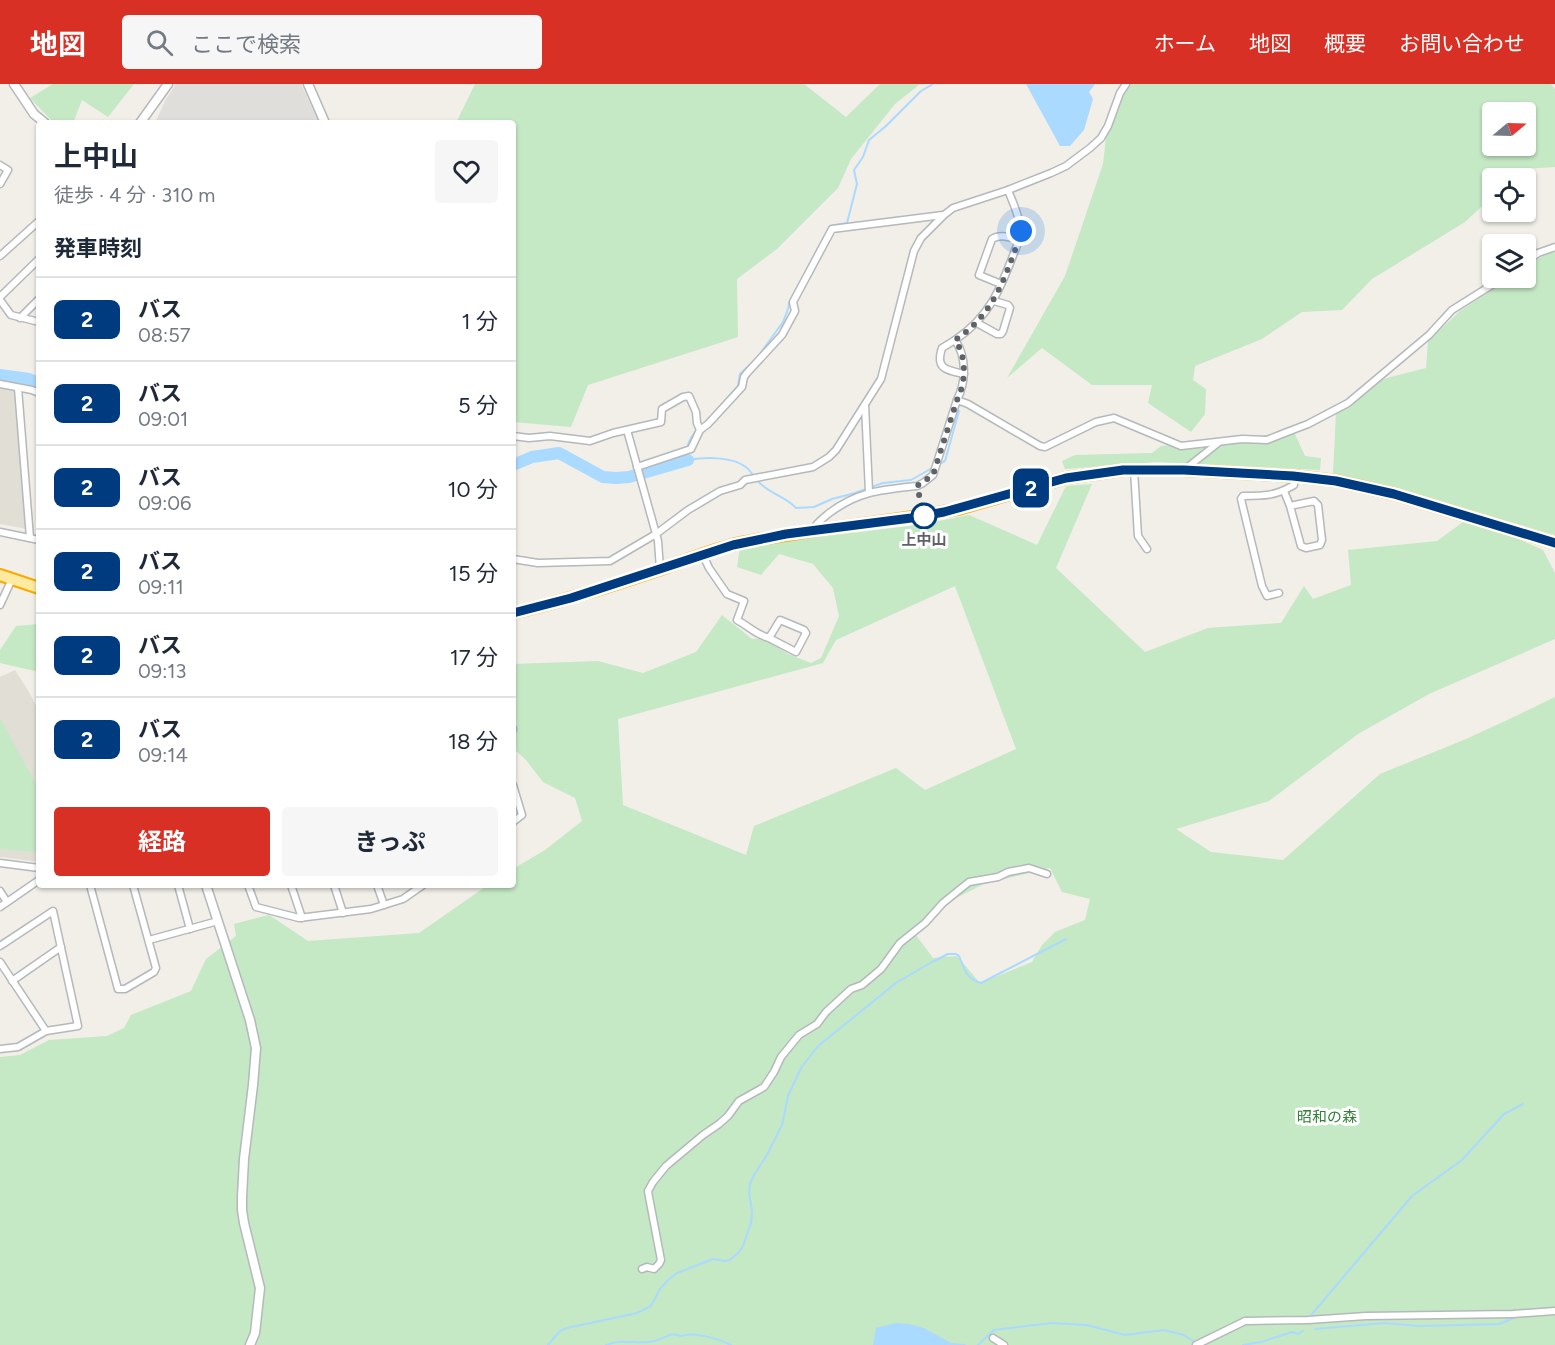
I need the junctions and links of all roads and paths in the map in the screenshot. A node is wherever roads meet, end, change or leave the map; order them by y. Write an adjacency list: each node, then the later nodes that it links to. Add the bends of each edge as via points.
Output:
1 (14, 84): 5 (street)
2 (168, 84): 6 (street)
3 (308, 84): 7 (street)
4 (1126, 84): 10 (street, via 1101,138 1066,166)
5 (41, 120)
6 (142, 120)
7 (324, 120)
8 (0, 165): 9 (street, via 8,170)
9 (0, 184)
10 (1008, 190): 11 (street, via 953,208); 13 (street, via 1019,220)
11 (944, 215): 32 (street, via 914,251 881,379); 34 (street, via 832,229 793,302 795,310 782,335 747,373 742,387)
12 (36, 224): 16 (street)
13 (1019, 240): 18 (street); 18 (street, via 1008,236 992,239 979,275)
14 (1555, 248): 15 (street)
15 (1536, 254)
16 (0, 256)
17 (36, 262): 20 (street)
18 (1001, 284): 21 (street)
19 (1487, 288): 36 (street, via 1452,310 1429,335 1348,403 1267,440)
20 (0, 298): 23 (street, via 11,315)
21 (994, 300): 25 (street); 25 (street, via 1010,308 1001,334)
22 (36, 302): 23 (street)
23 (20, 318): 24 (street)
24 (36, 321)
25 (977, 323): 26 (street)
26 (955, 340): 27 (street); 27 (street, via 942,348 940,362 946,370)
27 (964, 374): 31 (street)
28 (0, 384): 29 (street)
29 (18, 388): 30 (street); 47 (street)
30 (36, 392)
31 (957, 400): 36 (street, via 1045,447 1114,417 1181,446); 42 (street, via 933,475 917,486)
32 (865, 404): 42 (street); 46 (street, via 836,450 818,465 745,480 688,510)
33 (627, 430): 34 (street, via 661,422 662,409 689,396); 35 (street, via 590,441); 37 (street)
34 (700, 430): 37 (street, via 691,449)
35 (516, 436)
36 (1219, 443): 39 (street)
37 (638, 468): 46 (street)
38 (1134, 470): 39 (highway); 44 (highway, via 1066,478 944,512); 50 (street, via 1138,536)
39 (1184, 470): 40 (highway)
40 (1293, 476): 41 (street, via 1294,485); 49 (highway, via 1394,494)
41 (1284, 491): 43 (street); 57 (street, via 1241,499 1262,586 1267,596)
42 (869, 492): 44 (street, via 836,508 816,523)
43 (1290, 506): 43 (street, via 1301,546 1306,549 1320,545 1318,505 1314,501)
44 (812, 531): 51 (highway, via 733,545)
45 (0, 532): 47 (street)
46 (656, 534): 52 (street, via 610,561 538,563); 53 (street)
47 (30, 538): 48 (street)
48 (36, 539)
49 (1555, 543)
50 (1147, 549)
51 (703, 555): 53 (highway); 60 (street, via 727,594 744,601 737,620)
52 (516, 559)
53 (660, 569): 59 (highway)
54 (0, 575): 55 (highway)
55 (12, 579): 56 (highway); 58 (street)
56 (36, 587)
57 (1279, 593)
58 (0, 605)
59 (516, 613)
60 (769, 638): 60 (street, via 780,620 806,633 796,652)
61 (516, 795): 62 (street, via 522,815)
62 (516, 820)
63 (0, 863): 64 (street)
64 (36, 868)
65 (1047, 874): 91 (street, via 1029,868 969,882 900,943 881,969 851,989 817,1024 799,1035 764,1087 739,1101 728,1116 666,1166 653,1182 648,1191 661,1260 654,1269)
66 (36, 882): 77 (street)
67 (91, 888): 84 (street, via 118,990 154,972)
68 (134, 888): 84 (street)
69 (179, 888): 83 (street)
70 (207, 888): 82 (street)
71 (249, 888): 81 (street, via 256,907)
72 (292, 888): 81 (street)
73 (335, 888): 80 (street)
74 (378, 888): 78 (street)
75 (418, 888): 78 (street, via 403,899)
76 (0, 891): 77 (street)
77 (7, 902): 79 (street)
78 (384, 905): 80 (street)
79 (0, 907)
80 (343, 913): 81 (street)
81 (302, 918)
82 (218, 921): 83 (street); 94 (street, via 256,1048 242,1197 244,1223 260,1288)
83 (190, 929): 84 (street)
84 (149, 940)
85 (0, 946): 86 (street, via 53,910)
86 (61, 947): 88 (street); 89 (street, via 78,1026)
87 (0, 962): 88 (street)
88 (12, 981): 89 (street)
89 (46, 1031): 90 (street, via 18,1047)
90 (1, 1048)
91 (642, 1269)
92 (1555, 1311): 96 (street, via 1245,1321)
93 (993, 1338): 95 (street)
94 (250, 1345)
95 (1004, 1345)
96 (1196, 1345)

